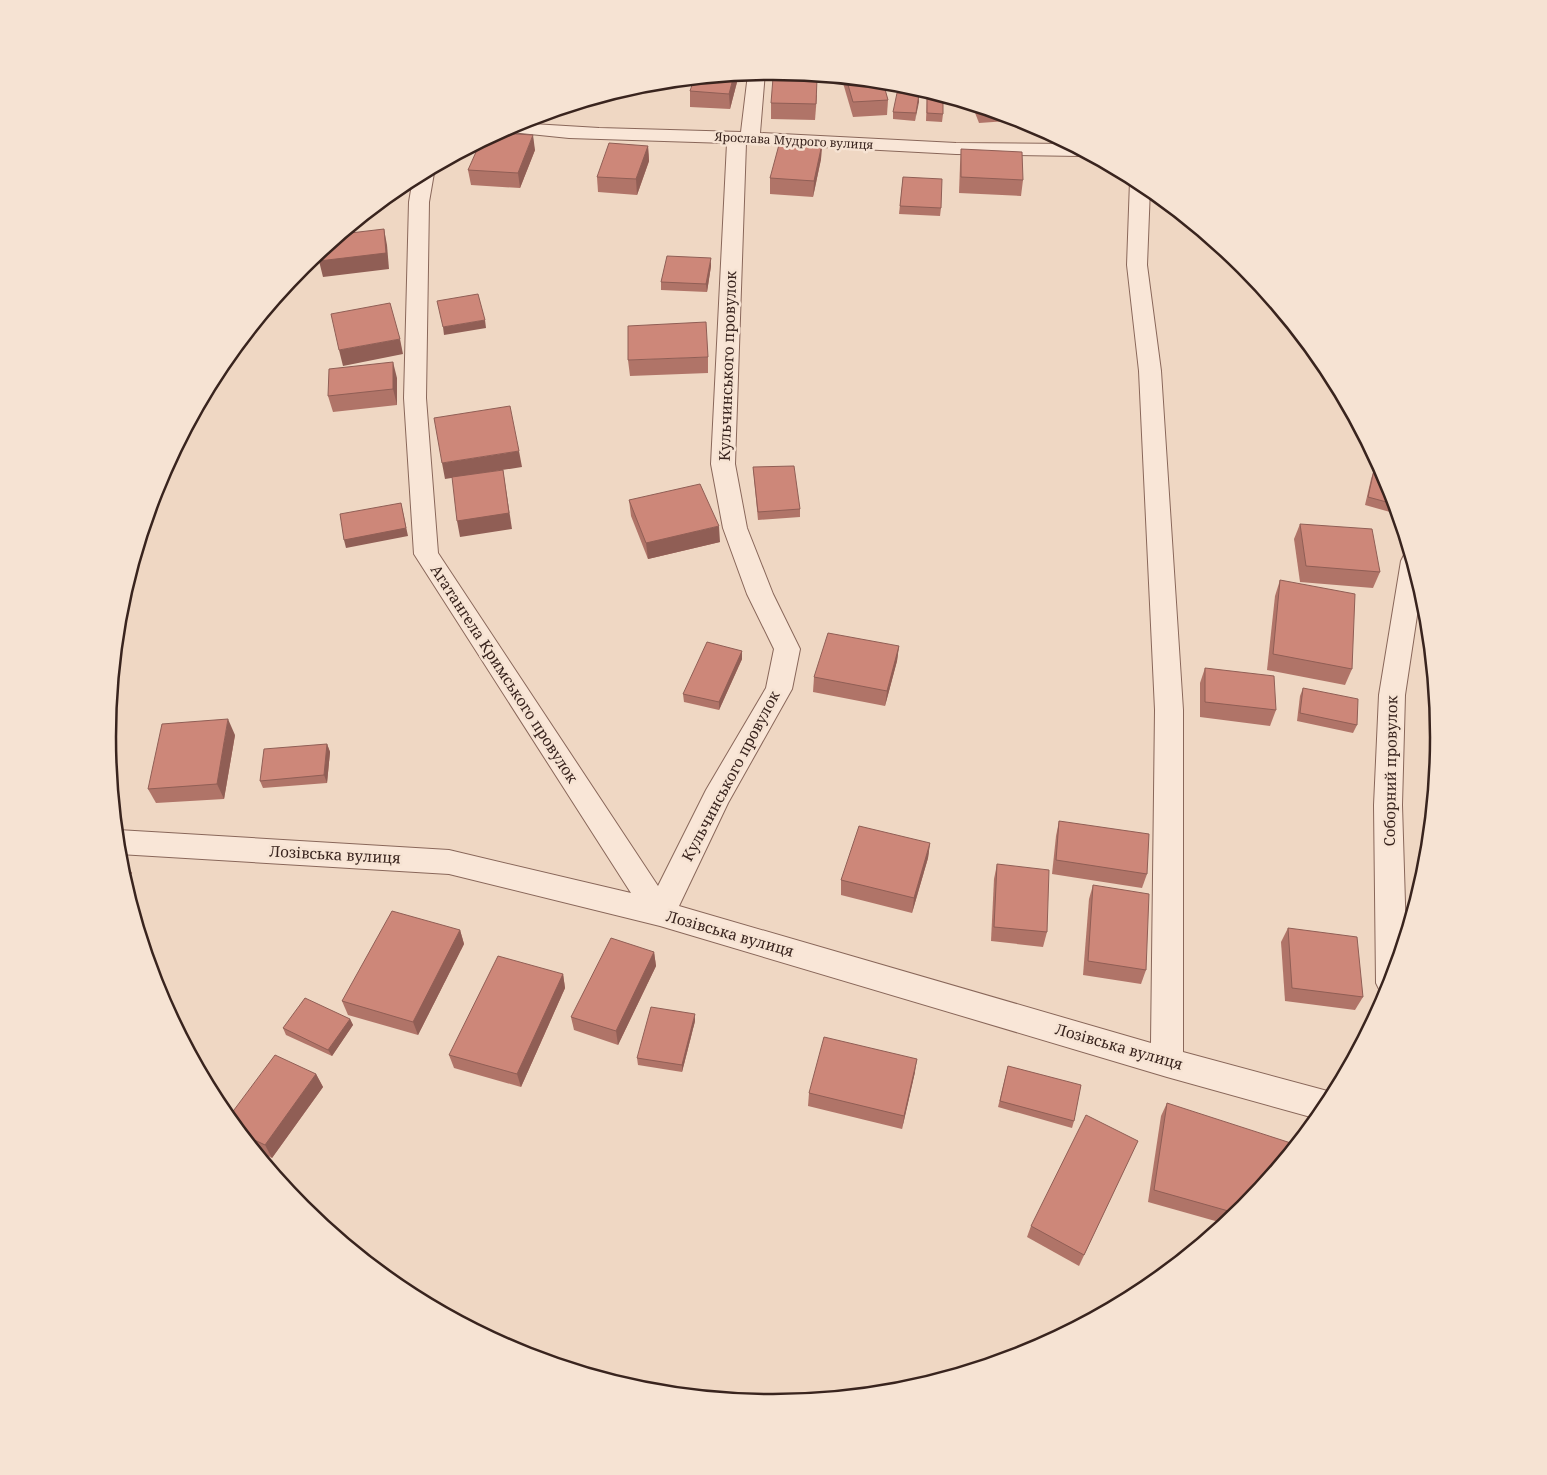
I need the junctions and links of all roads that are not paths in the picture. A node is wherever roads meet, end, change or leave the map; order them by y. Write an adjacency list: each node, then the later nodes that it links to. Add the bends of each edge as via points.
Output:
1 (755, 80): 3 (street, Кульчинського провулок)
2 (524, 129): 3 (street, Ярослава Мудрого вулиця, via 601,135)
3 (743, 138): 4 (street, Ярослава Мудрого вулиця, via 1017,152); 9 (street, Кульчинського провулок, via 723,464 735,528 760,594 787,649 779,689 716,798)
4 (1068, 150)
5 (422, 182): 9 (street, Агатангела Кримського провулок, via 419,202 415,398 426,554)
6 (1140, 191): 11 (street, via 1137,266 1150,371 1169,710)
7 (1411, 575): 10 (street, Соборний провулок, via 1392,695 1388,805)
8 (125, 842): 9 (street, Лозівська вулиця, via 449,862)
9 (660, 913): 11 (street, Лозівська вулиця)
10 (1392, 961)
11 (1167, 1062): 12 (street, Лозівська вулиця)
12 (1320, 1104)

